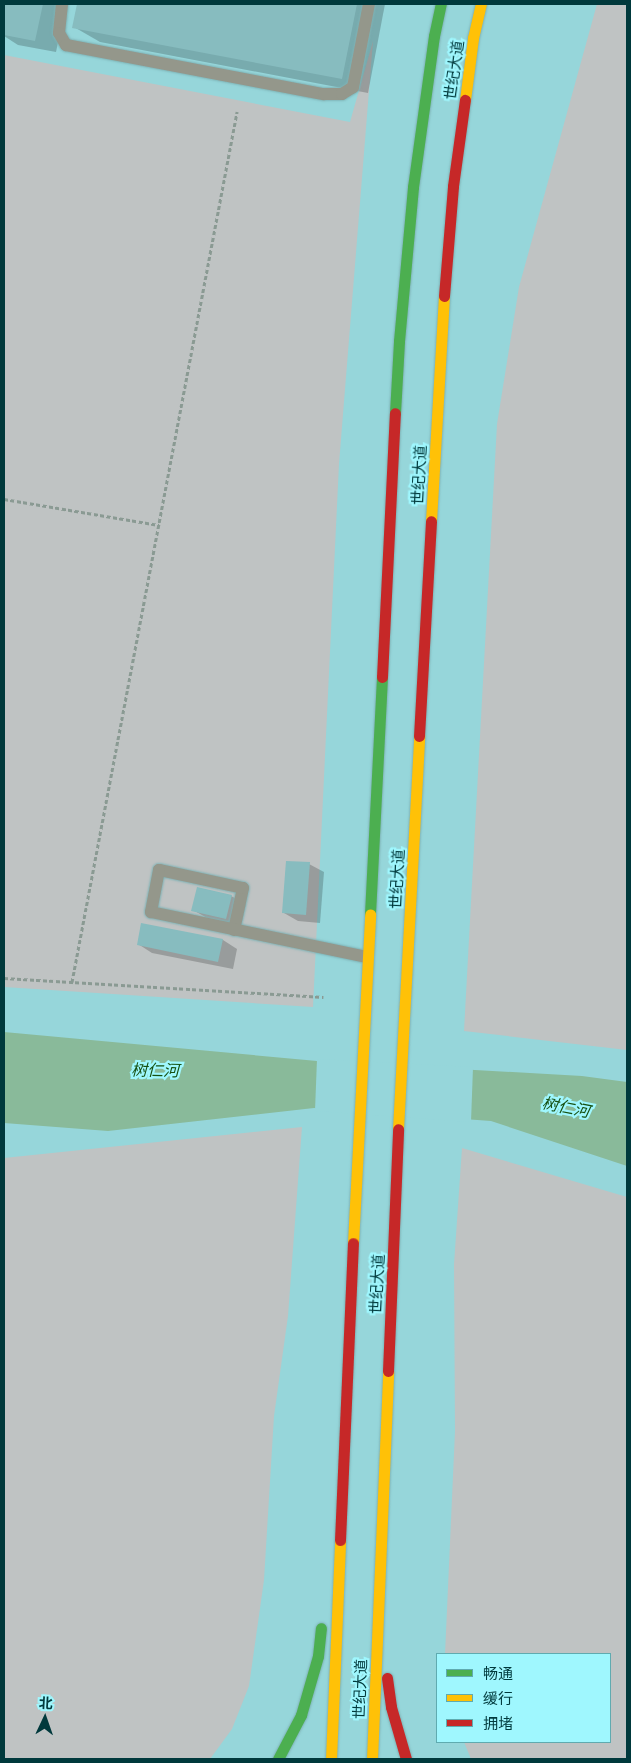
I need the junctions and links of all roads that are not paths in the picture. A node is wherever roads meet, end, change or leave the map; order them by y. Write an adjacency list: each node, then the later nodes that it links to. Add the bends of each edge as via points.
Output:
1 (62, 4): 2 (lane, via 59,33 66,45 324,94 342,94 353,87)
2 (369, 4)
3 (441, 4): 6 (street, 世纪大道, via 413,187 399,341)
4 (481, 4): 9 (street, 世纪大道, via 473,38 453,186 441,333 398,1132)
5 (234, 930): 5 (lane, via 151,912 159,870 242,888); 6 (lane)
6 (367, 957): 7 (street, 世纪大道)
7 (346, 1383): 8 (street); 12 (street, 世纪大道)
8 (326, 1578)
9 (377, 1612): 13 (street, 世纪大道); 14 (street, via 391,1707)
10 (322, 1617): 11 (street, via 318,1656 303,1706)
11 (278, 1759)
12 (331, 1759)
13 (372, 1759)
14 (406, 1759)

